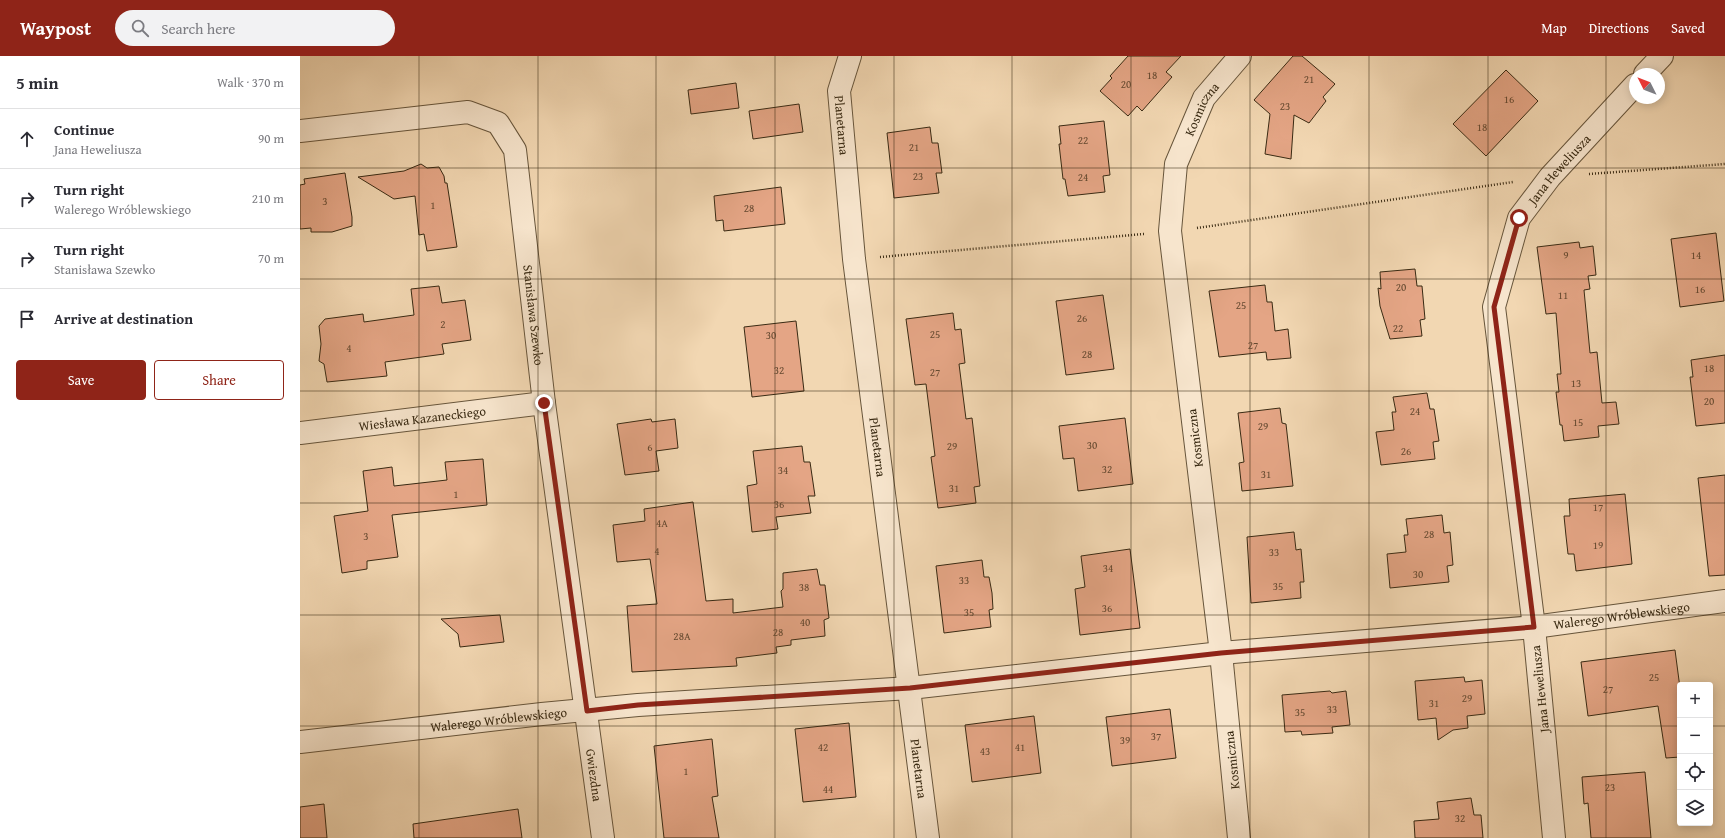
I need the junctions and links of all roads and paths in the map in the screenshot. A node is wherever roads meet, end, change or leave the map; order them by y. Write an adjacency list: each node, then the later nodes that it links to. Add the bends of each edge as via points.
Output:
1 (850, 56): 10 (street, Planetarna, via 839,91)
2 (1240, 56): 9 (street, Kosmiczna, via 1204,98 1176,164)
3 (1662, 56): 4 (street)
4 (1651, 68)
5 (1629, 91): 8 (street, Jana Heweliusza)
6 (300, 131): 11 (street, Stanisława Szewko, via 468,112 498,123 515,150)
7 (1725, 164): 8 (path)
8 (1550, 177): 9 (path); 14 (street, Jana Heweliusza, via 1519,218 1494,307)
9 (1170, 231): 10 (path); 15 (street, Kosmiczna)
10 (854, 259): 16 (street, Planetarna)
11 (544, 403): 12 (street, Wiesława Kazaneckiego); 17 (street, Stanisława Szewko)
12 (300, 433)
13 (1725, 601): 14 (street, Walerego Wróblewskiego)
14 (1534, 627): 15 (street, Walerego Wróblewskiego); 22 (street, Jana Heweliusza)
15 (1221, 653): 16 (street, Walerego Wróblewskiego); 21 (street, Kosmiczna)
16 (910, 688): 17 (street, Walerego Wróblewskiego, via 638,705); 20 (street, Planetarna)
17 (587, 711): 18 (street, Walerego Wróblewskiego); 19 (street, Gwiezdna)
18 (300, 742)
19 (603, 838)
20 (928, 838)
21 (1240, 838)
22 (1554, 838)

